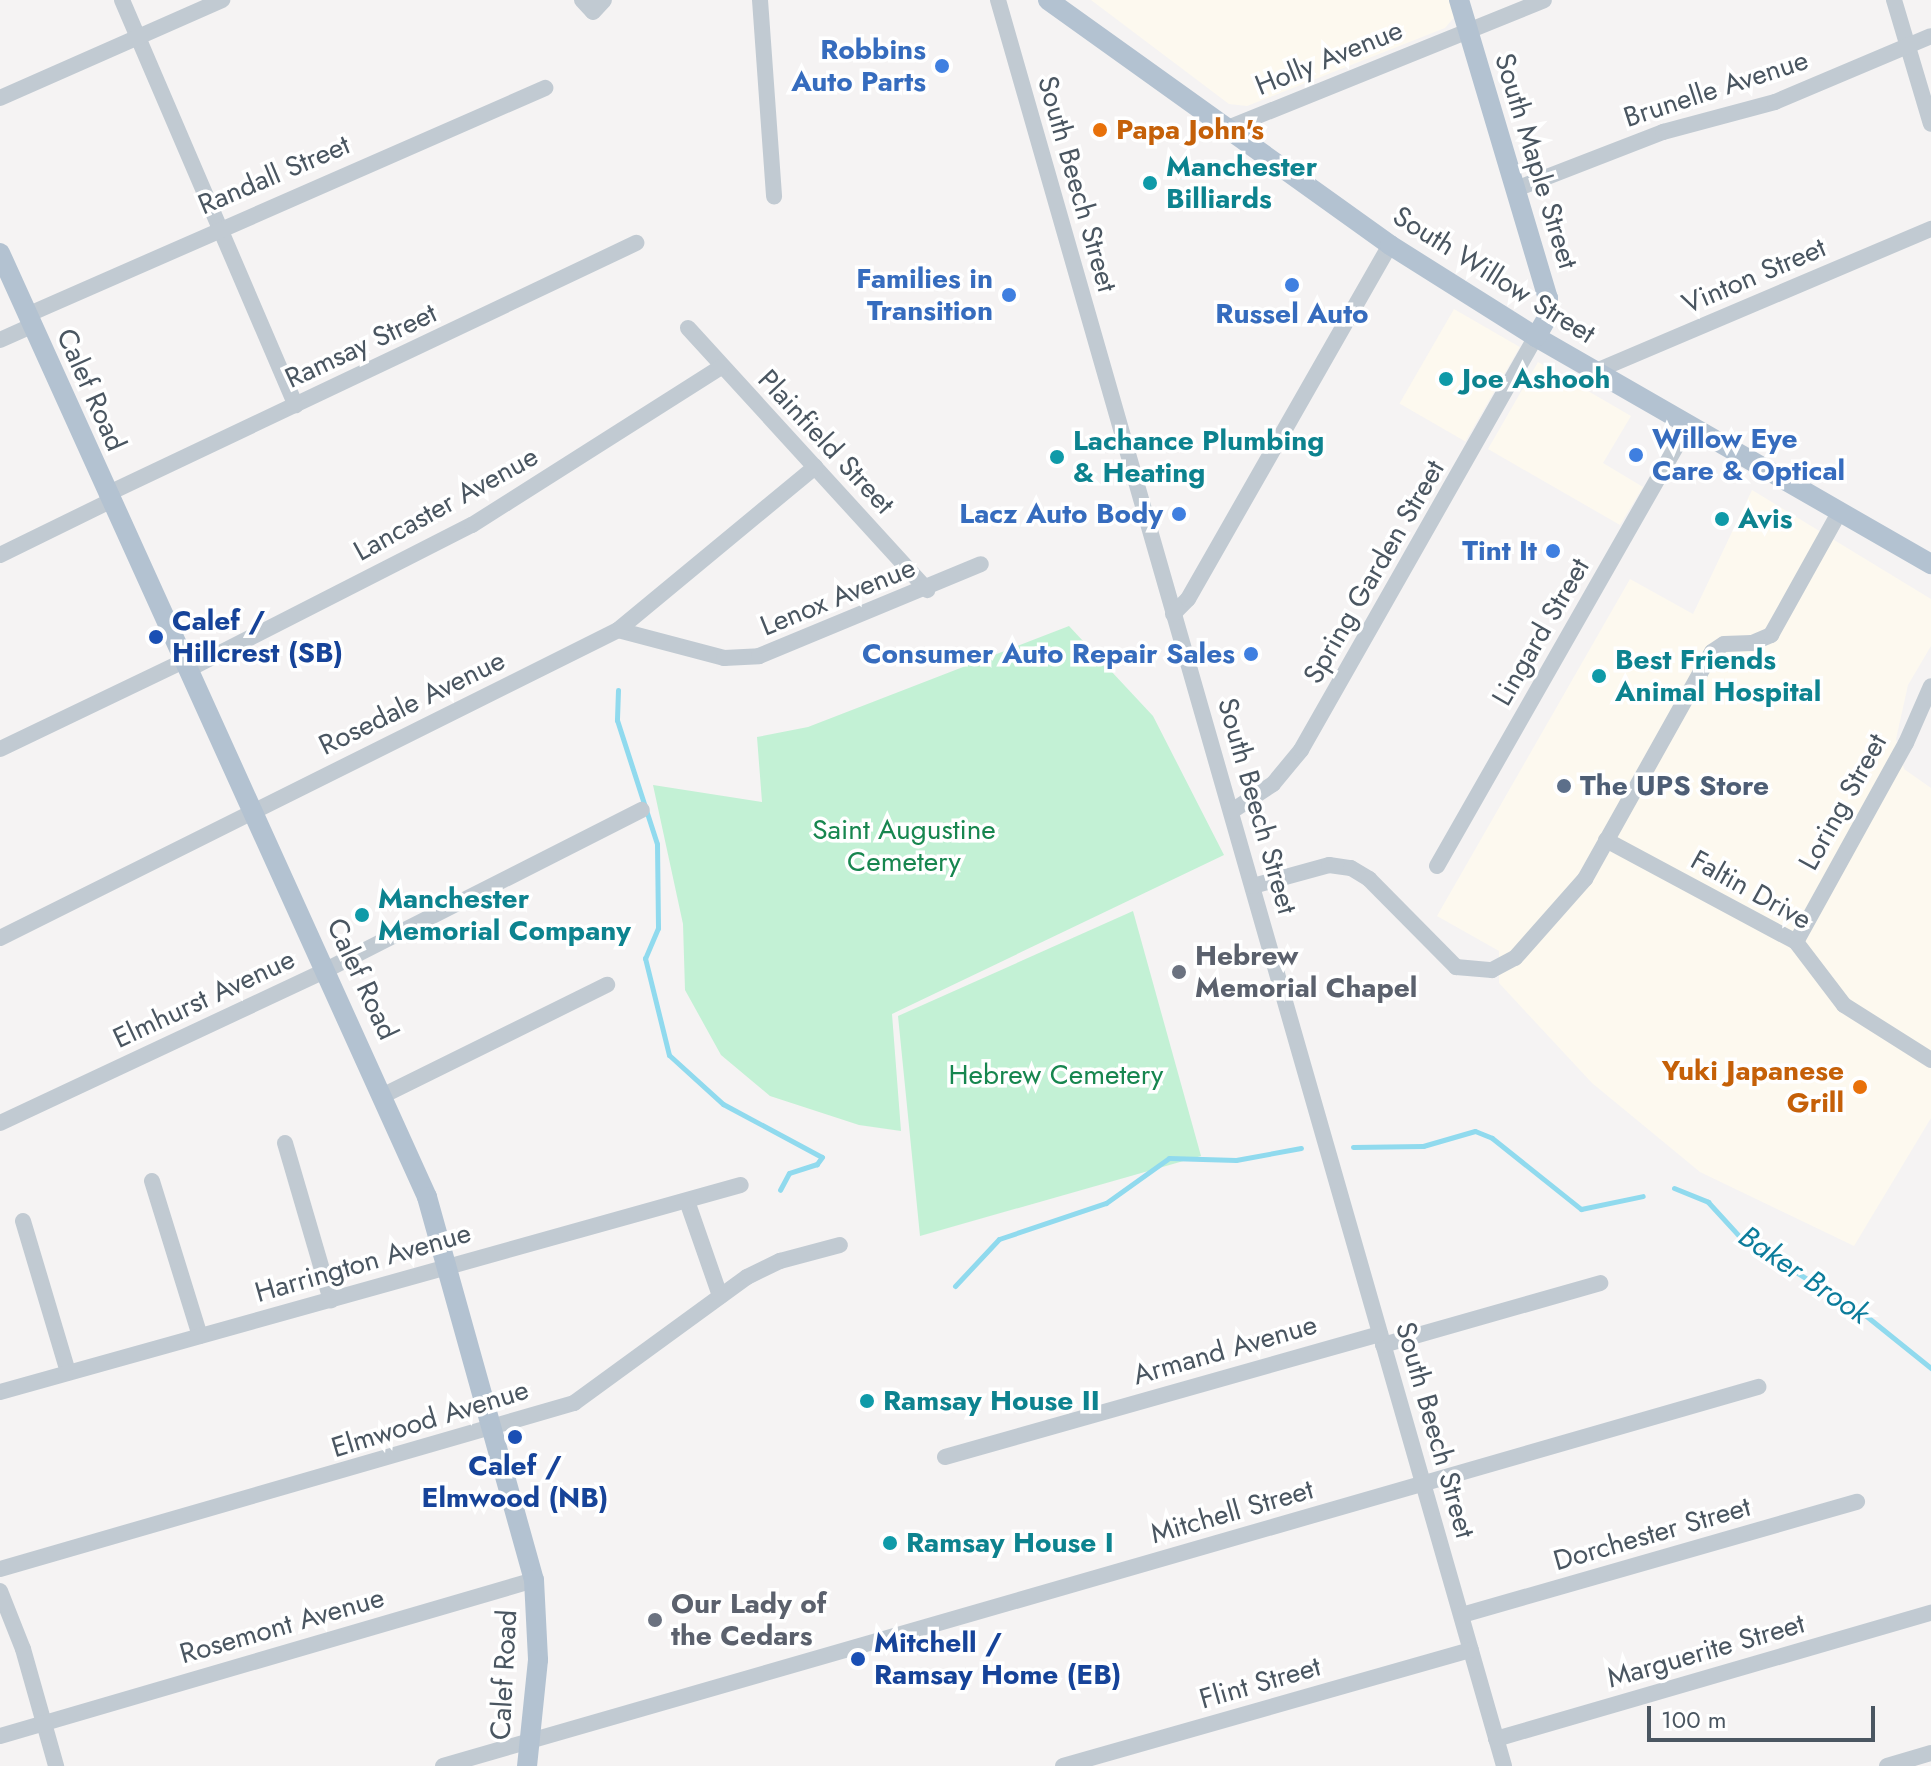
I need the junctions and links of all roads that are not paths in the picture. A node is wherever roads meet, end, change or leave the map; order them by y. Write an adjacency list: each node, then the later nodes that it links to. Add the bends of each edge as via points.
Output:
1 (122, 0): 13 (street)
2 (222, 0): 13 (street)
3 (582, 0): 4 (street, via 593,12)
4 (604, 0)
5 (760, 0): 20 (street)
6 (998, 0): 41 (street, South Beech Street)
7 (1048, 0): 18 (main road, South Willow Street)
8 (1459, 0): 11 (main road, South Maple Street)
9 (1544, 0): 11 (street, Holly Avenue)
10 (1894, 0): 14 (street)
11 (1468, 30): 18 (street, Holly Avenue); 19 (main road, South Maple Street)
12 (1931, 36): 14 (street, Brunelle Avenue)
13 (138, 38): 16 (street); 21 (street)
14 (1909, 48): 17 (street); 19 (street, Brunelle Avenue, via 1775,102 1663,132)
15 (545, 88): 21 (street, Randall Street)
16 (0, 98)
17 (1931, 124)
18 (1223, 130): 24 (main road, South Willow Street)
19 (1516, 189): 28 (main road, South Maple Street, via 1548,298 1547,318)
20 (774, 197)
21 (222, 226): 26 (street, Randall Street); 32 (street)
22 (1931, 229): 31 (street, Vinton Street)
23 (636, 243): 32 (street, Ramsay Street)
24 (1390, 245): 28 (main road, South Willow Street); 41 (street, via 1188,599)
25 (0, 253): 26 (main road, Calef Road)
26 (29, 320): 29 (street, Randall Street); 35 (main road, Calef Road)
27 (688, 328): 30 (street, Plainfield Street)
28 (1536, 337): 31 (main road, South Willow Street); 48 (street, Spring Garden Street, via 1301,750 1273,784)
29 (0, 340)
30 (721, 367): 34 (street, Plainfield Street); 43 (street, Lancaster Avenue, via 472,525)
31 (1596, 371): 33 (main road, South Willow Street)
32 (296, 405): 35 (street, Ramsay Street)
33 (1689, 424): 36 (main road, South Willow Street); 50 (street, Lingard Street)
34 (815, 467): 40 (street, Plainfield Street); 42 (street, Rosedale Avenue)
35 (109, 497): 37 (street, Ramsay Street); 43 (main road, Calef Road)
36 (1840, 511): 39 (main road, South Willow Street); 49 (street, via 1771,635 1752,643 1724,644 1712,652)
37 (0, 555)
38 (981, 564): 40 (street, Lenox Avenue)
39 (1931, 564)
40 (927, 590): 42 (street, Lenox Avenue, via 789,648 750,658 706,654)
41 (1173, 614): 48 (street, South Beech Street)
42 (618, 630): 46 (street, Rosedale Avenue)
43 (185, 666): 45 (street, Lancaster Avenue); 46 (main road, Calef Road)
44 (1931, 686): 53 (street, Loring Street, via 1906,743)
45 (0, 749)
46 (254, 810): 52 (street, Rosedale Avenue); 54 (main road, Calef Road)
47 (642, 810): 54 (street, Elmhurst Avenue)
48 (1232, 811): 51 (street, South Beech Street)
49 (1606, 840): 51 (street, via 1561,912 1531,945 1492,970 1463,969 1443,959 1369,879 1351,868 1329,865); 53 (street, Faltin Drive)
50 (1437, 866)
51 (1253, 886): 70 (street, South Beech Street)
52 (0, 938)
53 (1796, 942): 56 (street, Faltin Drive, via 1844,1005)
54 (326, 970): 57 (main road, Calef Road); 58 (street, Elmhurst Avenue)
55 (607, 985): 57 (street)
56 (1931, 1060)
57 (384, 1095): 65 (main road, Calef Road, via 418,1173)
58 (0, 1123)
59 (285, 1143): 68 (street)
60 (152, 1181): 69 (street)
61 (741, 1185): 62 (street, Harrington Avenue)
62 (687, 1201): 65 (street, Harrington Avenue); 67 (street)
63 (23, 1221): 71 (street)
64 (840, 1245): 67 (street, Elmwood Avenue, via 780,1261)
65 (447, 1265): 68 (street, Harrington Avenue); 74 (main road, Calef Road)
66 (1600, 1283): 70 (street, Armand Avenue)
67 (720, 1296): 74 (street, Elmwood Avenue, via 589,1394)
68 (331, 1300): 69 (street, Harrington Avenue)
69 (200, 1336): 71 (street, Harrington Avenue)
70 (1382, 1339): 75 (street, Armand Avenue); 76 (street, South Beech Street)
71 (68, 1372): 73 (street, Harrington Avenue)
72 (1758, 1387): 76 (street, Mitchell Street)
73 (0, 1392)
74 (493, 1428): 78 (street, Elmwood Avenue); 79 (main road, Calef Road)
75 (945, 1457)
76 (1422, 1484): 82 (street, South Beech Street); 87 (street, Mitchell Street)
77 (1857, 1502): 82 (street, Dorchester Street)
78 (0, 1569)
79 (534, 1580): 84 (street, Rosemont Avenue); 87 (main road, Calef Road, via 539,1648)
80 (0, 1591): 84 (street)
81 (1931, 1613): 86 (street, Marguerite Street)
82 (1462, 1615): 83 (street, South Beech Street)
83 (1471, 1650): 86 (street, South Beech Street); 92 (street, Flint Street)
84 (45, 1723): 85 (street, Rosemont Avenue); 89 (street)
85 (0, 1736)
86 (1496, 1739): 93 (street, South Beech Street)
87 (530, 1741): 90 (street, Mitchell Street); 91 (main road, Calef Road)
88 (1921, 1759): 94 (street)
89 (56, 1766)
90 (443, 1766)
91 (527, 1766)
92 (1063, 1766)
93 (1504, 1766)
94 (1887, 1766)

